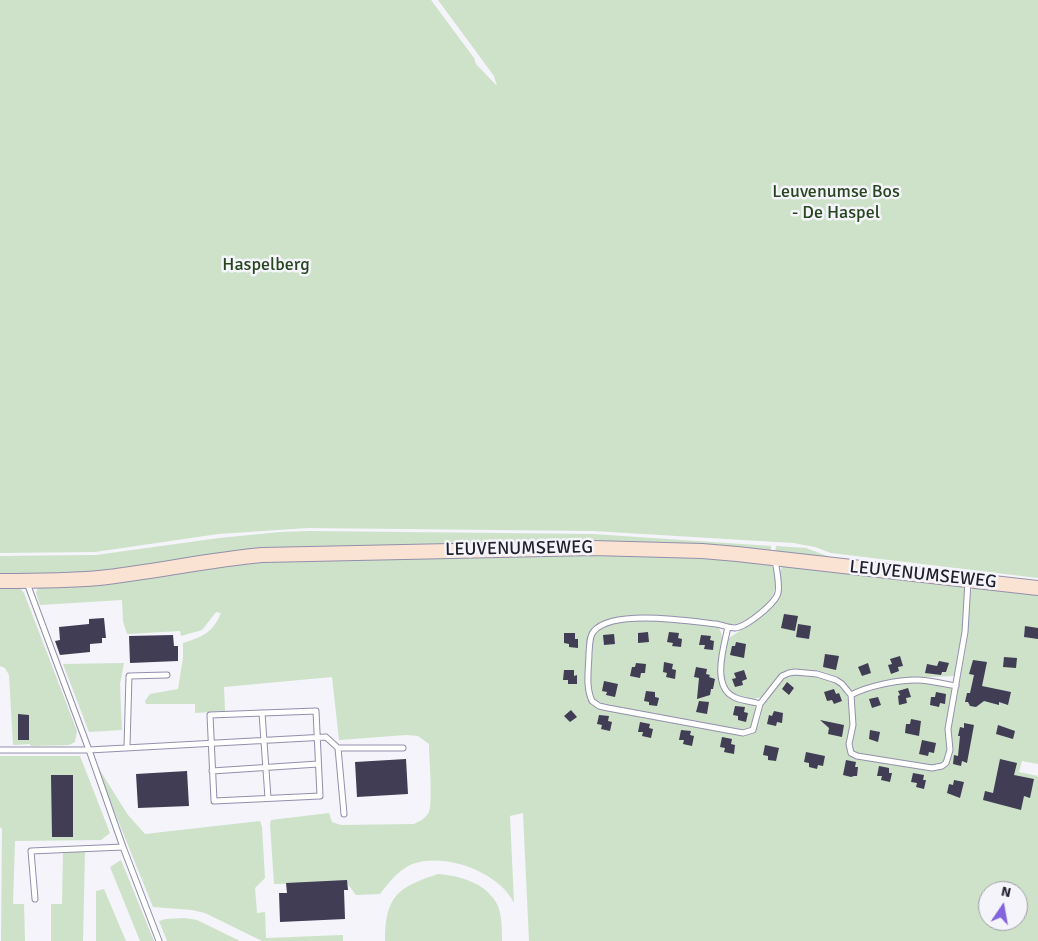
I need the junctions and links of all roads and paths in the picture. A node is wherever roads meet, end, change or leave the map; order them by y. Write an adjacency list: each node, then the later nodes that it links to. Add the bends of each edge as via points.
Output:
1 (774, 558): 2 (main road, LEUVENUMSEWEG); 4 (main road, LEUVENUMSEWEG, via 702,551 593,548 311,553 232,558 98,578); 6 (lane, via 778,593 748,622 736,628)
2 (968, 580): 5 (main road, LEUVENUMSEWEG); 8 (lane, via 965,632)
3 (0, 581): 4 (main road, LEUVENUMSEWEG)
4 (26, 581): 19 (lane)
5 (1038, 588)
6 (728, 627): 10 (lane, via 721,671 724,689 735,698); 10 (lane, via 633,618 599,626 590,643 588,687 592,701 608,708 743,733 755,726)
7 (166, 675): 15 (lane, via 129,676)
8 (956, 686): 9 (lane, via 903,680); 9 (lane, via 948,729 950,750 946,763 938,768 851,753)
9 (851, 696): 10 (lane, via 836,680 817,674 788,673 776,682)
10 (760, 704)
11 (262, 713): 12 (lane, via 316,711); 13 (lane); 14 (lane, via 210,715)
12 (317, 738): 13 (lane); 16 (lane, via 326,737); 20 (lane)
13 (264, 740): 14 (lane); 21 (lane)
14 (211, 743): 15 (lane); 22 (lane)
15 (127, 747): 19 (lane)
16 (338, 748): 17 (lane); 24 (lane)
17 (403, 748)
18 (0, 750): 19 (lane)
19 (90, 750): 25 (lane)
20 (318, 764): 21 (lane); 23 (lane, via 320,796)
21 (266, 768): 22 (lane); 23 (lane)
22 (212, 771): 23 (lane, via 214,801)
23 (268, 798)
24 (344, 814)
25 (123, 847): 26 (lane, via 31,851); 27 (lane)
26 (35, 899)
27 (159, 941)

